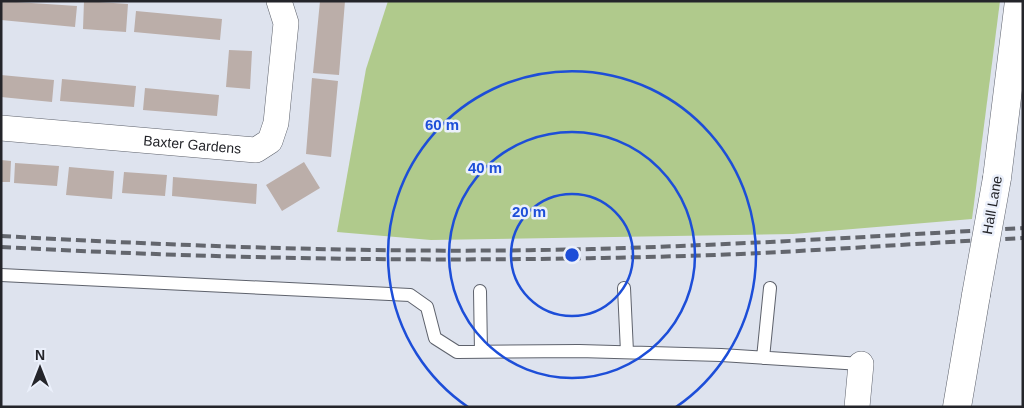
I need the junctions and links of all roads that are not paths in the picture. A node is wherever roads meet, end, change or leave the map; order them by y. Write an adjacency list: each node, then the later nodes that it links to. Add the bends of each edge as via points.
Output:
1 (279, 1): 3 (street, Baxter Gardens, via 286,23 276,123 270,141 256,150)
2 (1019, 1): 13 (street, Hall Lane, bridge, via 997,178)
3 (1, 128)
4 (1, 276): 8 (lane, via 410,295 427,307 435,338 457,352)
5 (624, 288): 9 (lane)
6 (770, 288): 10 (lane)
7 (480, 291): 8 (lane)
8 (481, 352): 9 (lane)
9 (627, 352): 10 (lane)
10 (763, 358): 11 (lane)
11 (860, 364): 12 (street)
12 (857, 407)
13 (957, 407)

